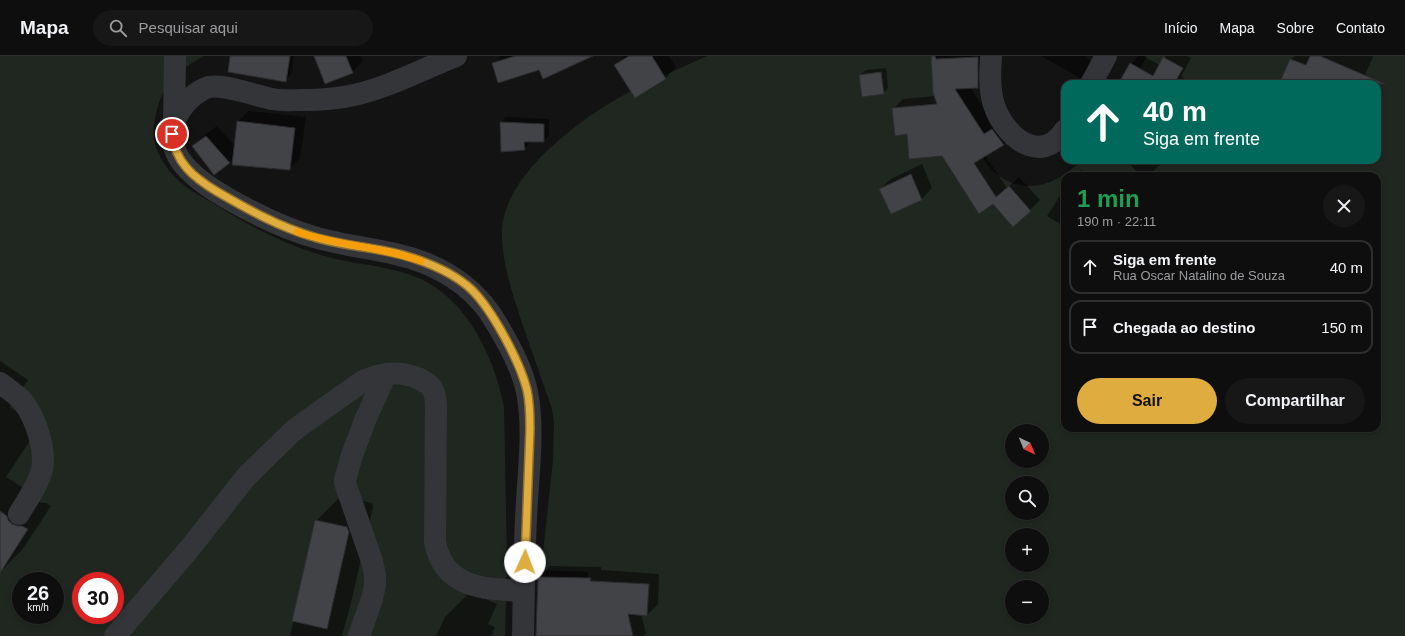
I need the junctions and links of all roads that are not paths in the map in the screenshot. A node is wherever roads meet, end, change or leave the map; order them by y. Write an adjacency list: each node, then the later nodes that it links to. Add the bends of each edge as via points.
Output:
1 (175, 56): 6 (street)
2 (456, 56): 6 (street, via 378,88 330,99 274,99 211,86 196,93 189,100)
3 (991, 56): 7 (street, via 990,86 994,106 1014,136 1030,146 1041,147 1055,142)
4 (1106, 56): 5 (street)
5 (1093, 80)
6 (174, 124): 11 (street, via 173,143 185,166 193,175 238,204 315,238 402,255 443,270 472,290 489,312 522,375 530,408)
7 (1061, 135)
8 (386, 374): 11 (street, via 412,375 430,386 435,396 435,542 442,562 455,577 472,586); 12 (street, via 362,381 294,430 277,446 246,477); 13 (street, via 366,418 345,480 375,575 372,599)
9 (0, 384): 10 (street, via 17,397 27,409 42,450 43,462 38,480)
10 (19, 514)
11 (524, 591): 14 (street)
12 (115, 636)
13 (359, 636)
14 (523, 636)

